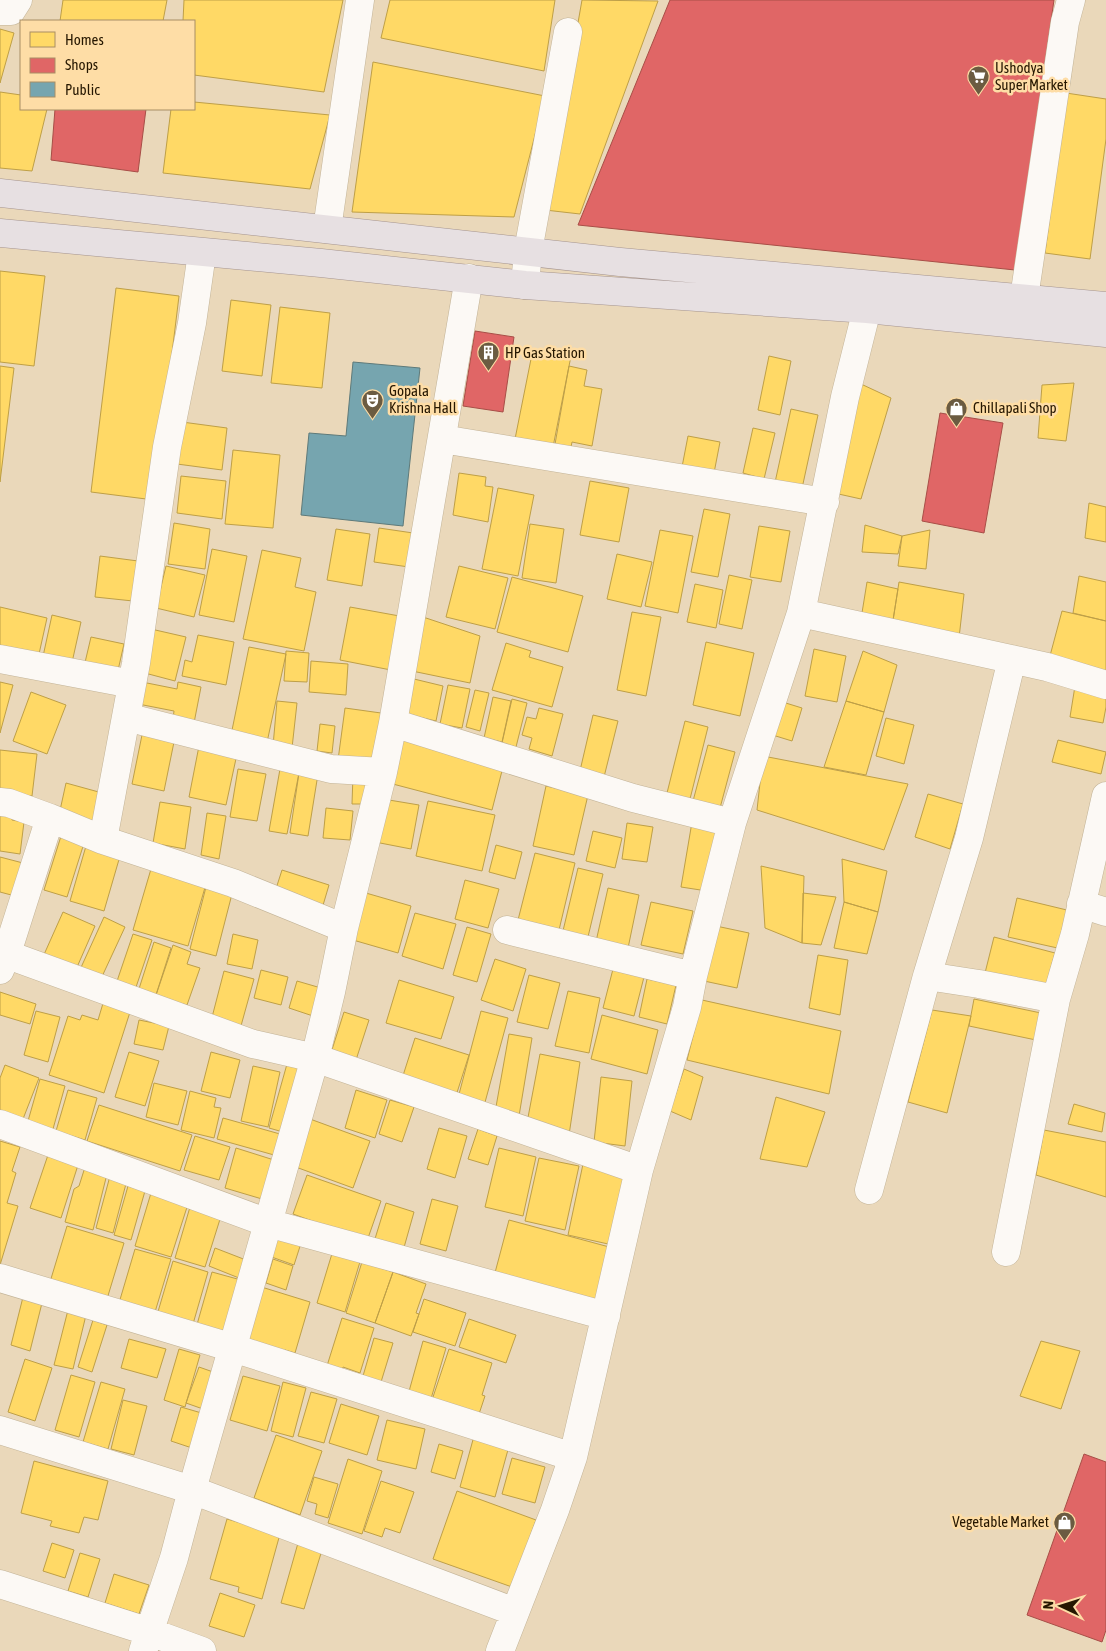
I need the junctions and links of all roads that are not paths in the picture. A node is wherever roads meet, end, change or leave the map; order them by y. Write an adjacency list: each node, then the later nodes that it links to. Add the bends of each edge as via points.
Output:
1 (18, 0): 4 (street, via 11,11)
2 (360, 0): 7 (street)
3 (1070, 0): 13 (street)
4 (0, 11)
5 (568, 32): 9 (street)
6 (0, 193): 7 (main road)
7 (327, 229): 9 (main road)
8 (0, 233): 10 (main road)
9 (528, 251): 12 (street); 13 (main road)
10 (202, 253): 11 (main road); 22 (street, via 167,447)
11 (469, 278): 12 (main road); 17 (street)
12 (525, 285): 15 (main road)
13 (1024, 298): 14 (main road)
14 (1106, 306)
15 (867, 309): 16 (main road); 18 (street, via 845,397)
16 (1106, 333)
17 (442, 439): 18 (street); 25 (street)
18 (825, 502): 19 (street)
19 (801, 613): 21 (street); 30 (street)
20 (0, 659): 22 (street)
21 (1012, 659): 23 (street, via 1047,666); 37 (street, via 970,838)
22 (132, 684): 24 (street)
23 (1106, 685)
24 (126, 717): 26 (street, via 331,769); 31 (street)
25 (393, 723): 26 (street); 30 (street, via 633,798)
26 (383, 772): 33 (street)
27 (1106, 796): 32 (street)
28 (0, 802): 29 (street)
29 (50, 818): 31 (street); 35 (street)
30 (732, 823): 36 (street)
31 (103, 840): 33 (street, via 233,883)
32 (1093, 908): 38 (street, via 1075,934)
33 (344, 928): 39 (street)
34 (507, 930): 36 (street)
35 (2, 958): 39 (street, via 253,1044)
36 (693, 976): 41 (street, via 687,1007)
37 (927, 976): 38 (street); 42 (street)
38 (1056, 999): 44 (street)
39 (315, 1058): 41 (street); 43 (street)
40 (0, 1124): 43 (street)
41 (639, 1170): 46 (street)
42 (869, 1190)
43 (268, 1223): 46 (street); 47 (street)
44 (1006, 1252)
45 (0, 1278): 47 (street)
46 (606, 1316): 49 (street)
47 (233, 1348): 49 (street); 50 (street)
48 (0, 1430): 50 (street)
49 (573, 1457): 52 (street)
50 (192, 1490): 52 (street); 53 (street)
51 (0, 1584): 53 (street)
52 (515, 1612): 55 (street)
53 (146, 1642): 54 (street)
54 (202, 1651)
55 (500, 1651)

